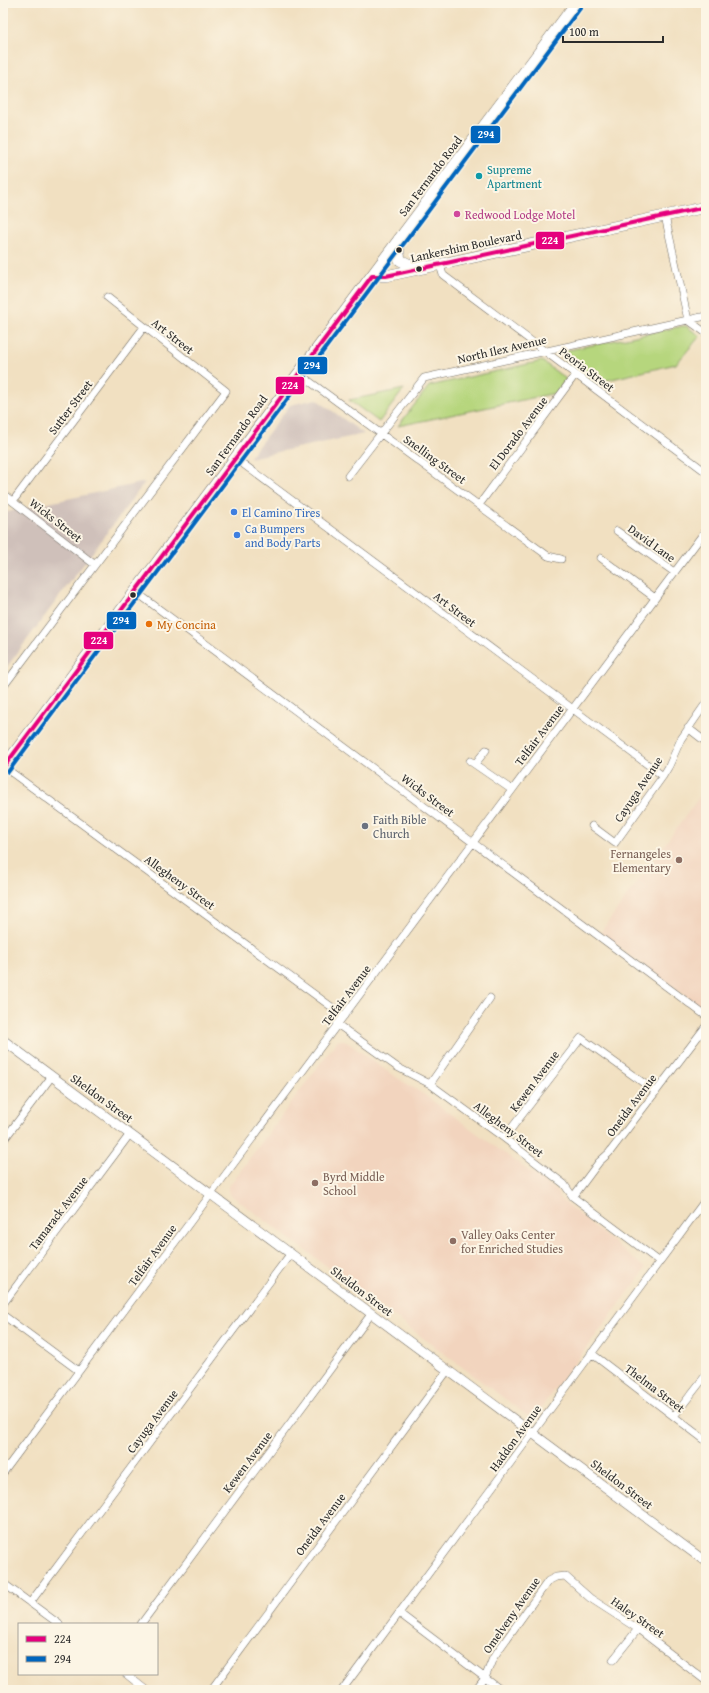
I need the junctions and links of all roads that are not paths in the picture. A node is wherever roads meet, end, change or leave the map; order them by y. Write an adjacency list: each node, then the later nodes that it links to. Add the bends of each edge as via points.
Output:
1 (576, 3): 4 (main road, San Fernando Road)
2 (706, 207): 3 (main road, Lankershim Boulevard)
3 (665, 216): 5 (main road, Lankershim Boulevard); 9 (street)
4 (400, 239): 5 (main road, via 398,254 403,262); 6 (main road, San Fernando Road)
5 (440, 265): 6 (main road, Lankershim Boulevard, via 386,276); 12 (street, Peoria Street, via 443,275)
6 (372, 276): 13 (main road, San Fernando Road)
7 (108, 297): 10 (street, Art Street)
8 (706, 316): 9 (street, North Ilex Avenue)
9 (688, 320): 11 (street); 12 (street, North Ilex Avenue)
10 (144, 327): 20 (street, Sutter Street); 26 (street, Art Street, via 226,391)
11 (706, 333)
12 (544, 351): 14 (street, Peoria Street); 15 (street, North Ilex Avenue, via 424,378)
13 (298, 373): 15 (street, Snelling Street); 16 (main road, San Fernando Road)
14 (575, 375): 17 (street, Peoria Street); 21 (street, El Dorado Avenue)
15 (381, 434): 18 (street, North Ilex Avenue); 21 (street, Snelling Street)
16 (235, 458): 28 (main road, San Fernando Road); 32 (street, Art Street)
17 (706, 472)
18 (348, 476)
19 (3, 494): 20 (street, Wicks Street)
20 (12, 501): 26 (street, Wicks Street)
21 (479, 505): 24 (street, Snelling Street, via 548,556)
22 (617, 530): 27 (street, David Lane)
23 (706, 530): 27 (street, Telfair Avenue)
24 (561, 559)
25 (602, 563): 29 (street)
26 (94, 564): 30 (street)
27 (674, 572): 29 (street, Telfair Avenue)
28 (136, 592): 36 (main road, San Fernando Road); 40 (street, Wicks Street)
29 (655, 598): 32 (street, Telfair Avenue)
30 (3, 687)
31 (706, 703): 33 (street, Cayuga Avenue)
32 (572, 710): 37 (street, Art Street); 38 (street, Telfair Avenue)
33 (688, 728): 34 (street); 37 (street, Cayuga Avenue)
34 (706, 742)
35 (486, 750): 38 (street, via 473,762)
36 (3, 767): 42 (street, Allegheny Street)
37 (663, 776): 39 (street, Cayuga Avenue, via 615,843)
38 (512, 790): 40 (street, Telfair Avenue)
39 (592, 826)
40 (474, 842): 42 (street, Telfair Avenue); 43 (street, Wicks Street)
41 (490, 998): 48 (street)
42 (344, 1016): 44 (street, Telfair Avenue)
43 (706, 1016)
44 (338, 1024): 48 (street, Allegheny Street, via 397,1067); 53 (street, Telfair Avenue)
45 (706, 1026): 49 (street, Oneida Avenue)
46 (3, 1040): 47 (main road, Sheldon Street)
47 (52, 1076): 50 (main road, Sheldon Street); 52 (street)
48 (430, 1084): 51 (street, Allegheny Street)
49 (656, 1092): 51 (street, Kewen Avenue, via 581,1038); 54 (street, Oneida Avenue)
50 (130, 1134): 53 (main road, Sheldon Street); 58 (street, Tamarack Avenue)
51 (504, 1138): 54 (street, Allegheny Street, via 564,1184)
52 (3, 1140)
53 (211, 1194): 56 (main road, Sheldon Street); 63 (street, Telfair Avenue)
54 (573, 1197): 57 (street, Allegheny Street)
55 (706, 1199): 57 (street, Haddon Avenue)
56 (292, 1253): 59 (main road, Sheldon Street); 72 (street, Cayuga Avenue)
57 (660, 1262): 61 (street, Haddon Avenue)
58 (3, 1304)
59 (372, 1313): 62 (main road, Sheldon Street); 75 (street, Kewen Avenue)
60 (3, 1315): 63 (street)
61 (591, 1354): 65 (street, Thelma Street); 66 (street, Haddon Avenue)
62 (448, 1370): 66 (main road, Sheldon Street); 82 (street, Oneida Avenue)
63 (79, 1371): 68 (street, Telfair Avenue)
64 (706, 1375): 65 (street)
65 (674, 1416): 67 (street, Thelma Street)
66 (532, 1432): 69 (main road, Sheldon Street); 73 (street, Haddon Avenue)
67 (706, 1441)
68 (3, 1473)
69 (706, 1562)
70 (556, 1577): 76 (street, Haley Street, via 565,1576 590,1598); 79 (street, Omelveny Avenue, via 548,1581 493,1658)
71 (3, 1583): 72 (street)
72 (30, 1603): 74 (street)
73 (399, 1613): 79 (street); 83 (street, Haddon Avenue)
74 (57, 1623)
75 (142, 1623)
76 (638, 1629): 77 (street); 80 (street, Haley Street)
77 (613, 1660)
78 (127, 1675): 81 (street)
79 (485, 1678): 84 (street, Omelveny Avenue); 85 (street)
80 (706, 1681)
81 (146, 1690)
82 (211, 1690)
83 (342, 1690)
84 (476, 1690)
85 (501, 1690)

